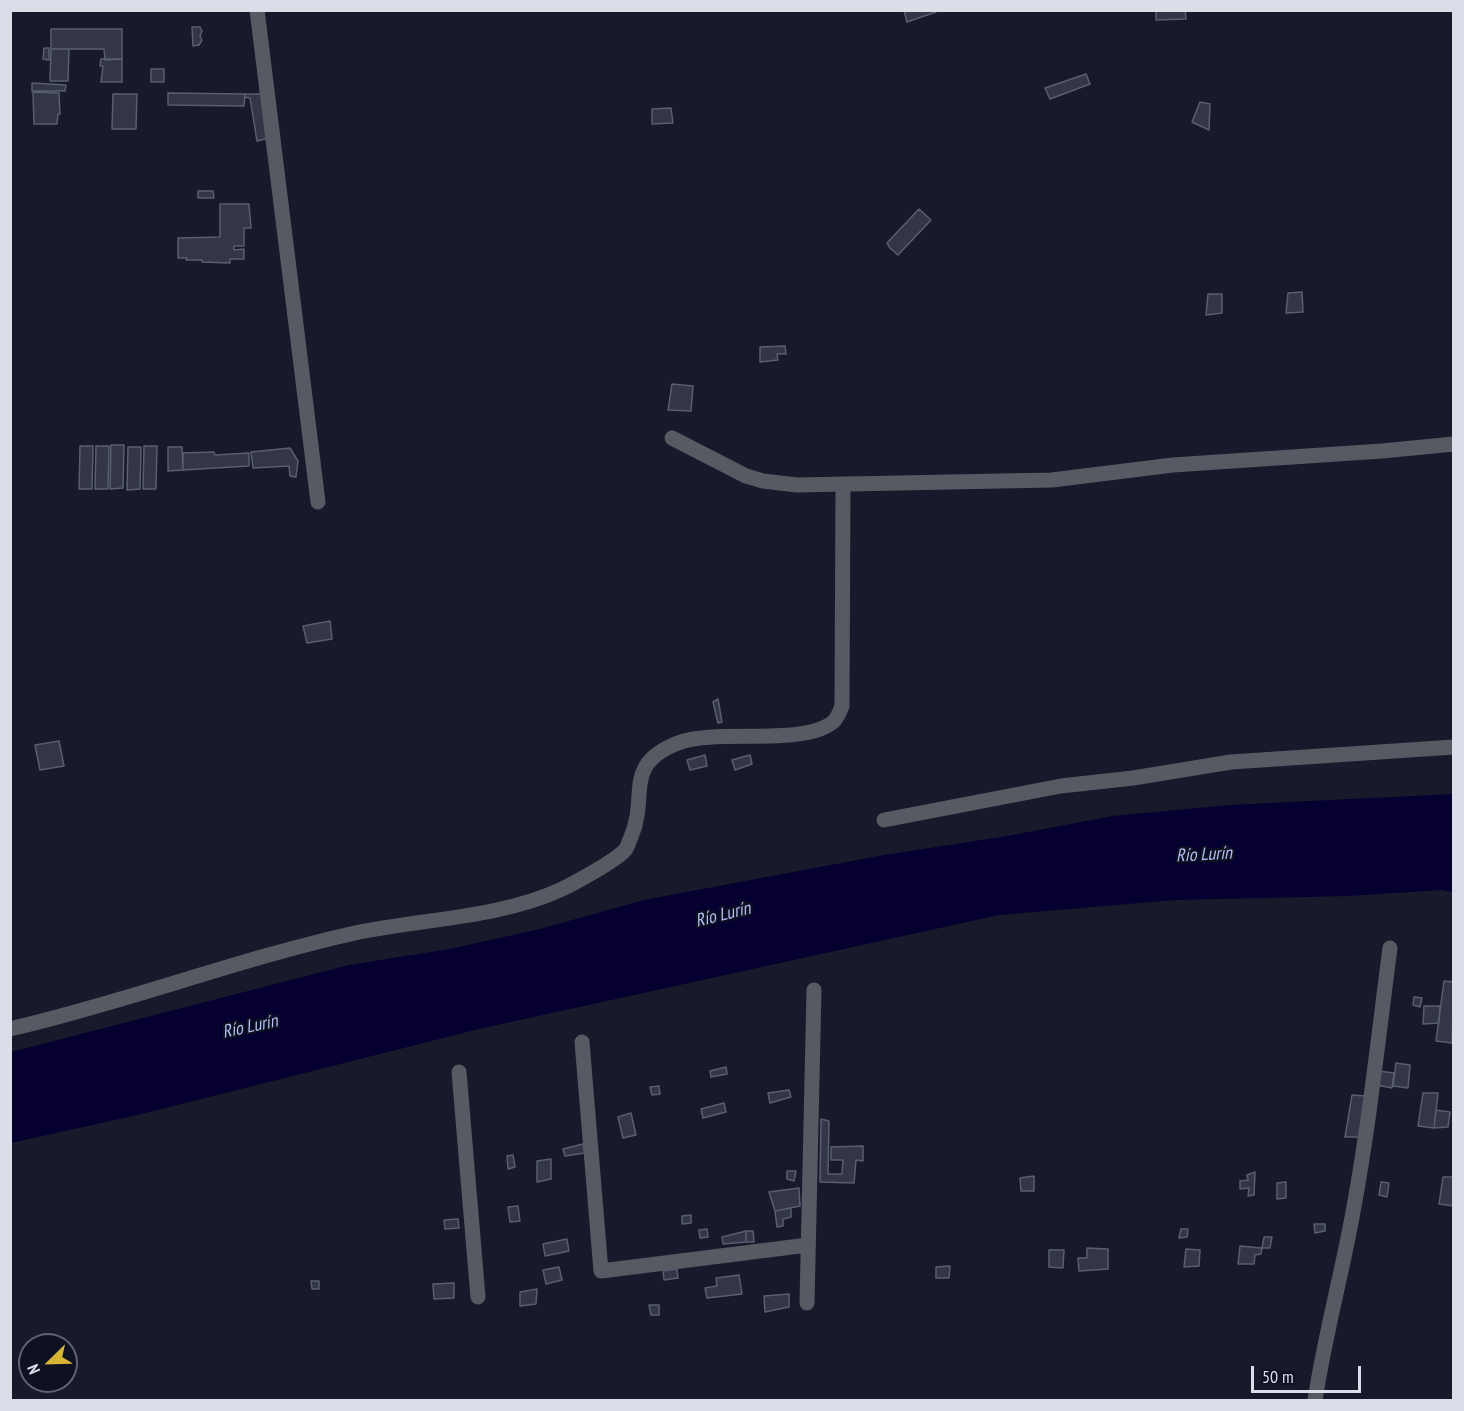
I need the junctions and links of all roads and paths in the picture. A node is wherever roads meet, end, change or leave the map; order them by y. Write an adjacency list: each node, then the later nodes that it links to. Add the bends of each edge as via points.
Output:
1 (257, 10): 5 (street)
2 (672, 438): 4 (street, via 763,482)
3 (1454, 444): 4 (street, via 1173,465 1052,480)
4 (843, 484): 10 (street, via 842,706 833,722 813,731 680,742 654,755 640,775 637,822 625,850 560,891 506,908 356,933 195,976 69,1016)
5 (318, 502)
6 (1454, 747): 7 (street, via 1231,762 1061,786)
7 (884, 820)
8 (1390, 948): 16 (street, via 1347,1243)
9 (814, 990): 13 (street)
10 (10, 1029)
11 (582, 1042): 13 (street, via 601,1271)
12 (459, 1072): 14 (street)
13 (808, 1245): 15 (street)
14 (478, 1297)
15 (807, 1303)
16 (1315, 1401)

